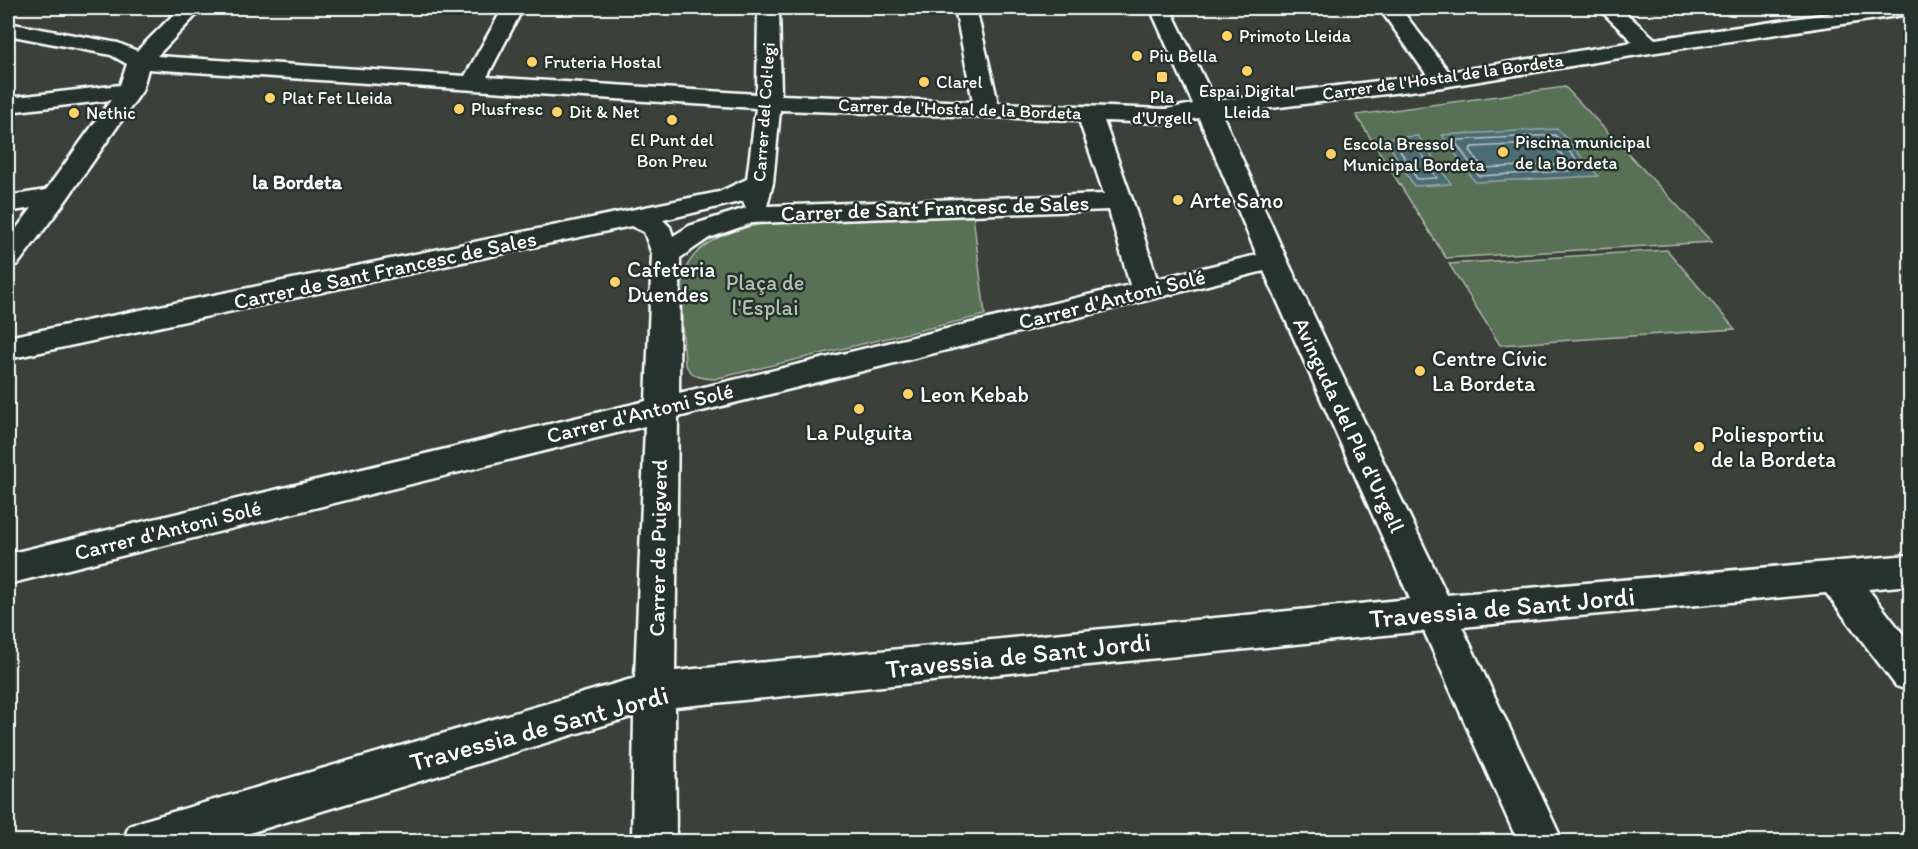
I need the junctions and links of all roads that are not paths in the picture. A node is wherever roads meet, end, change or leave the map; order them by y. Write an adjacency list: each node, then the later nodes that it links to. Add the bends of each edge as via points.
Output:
1 (192, 8): 11 (street)
2 (513, 8): 13 (street)
3 (770, 8): 15 (street, Carrer del Col·legi)
4 (966, 8): 17 (street)
5 (1160, 8): 18 (street, Avinguda del Pla d'Urgell)
6 (1389, 8): 12 (street)
7 (1608, 8): 10 (street)
8 (1910, 8): 10 (street, Carrer de l'Hostal de la Bordeta)
9 (8, 29): 11 (street, Carrer de l'Hostal de la Bordeta, via 118,50)
10 (1650, 46): 12 (street, Carrer de l'Hostal de la Bordeta)
11 (139, 62): 13 (street, Carrer de l'Hostal de la Bordeta); 14 (street)
12 (1443, 80): 18 (street, Carrer de l'Hostal de la Bordeta)
13 (472, 84): 15 (street, Carrer de l'Hostal de la Bordeta)
14 (130, 91): 16 (street); 21 (street)
15 (769, 102): 17 (street, Carrer de l'Hostal de la Bordeta); 20 (street, Carrer del Col·legi)
16 (8, 105)
17 (987, 110): 19 (street, Carrer de l'Hostal de la Bordeta)
18 (1208, 111): 19 (street, Carrer de l'Hostal de la Bordeta, via 1166,116); 28 (street, Avinguda del Pla d'Urgell)
19 (1089, 114): 22 (street)
20 (760, 183): 24 (street, Carrer del Col·legi); 25 (street, Carrer de Sant Francesc de Sales, via 728,198)
21 (55, 197): 23 (street); 27 (street)
22 (1120, 201): 24 (street, Carrer de Sant Francesc de Sales); 29 (street)
23 (8, 204)
24 (750, 214): 26 (street, via 699,232)
25 (634, 218): 26 (street, Carrer de Puigverd, via 656,227); 30 (street, Carrer de Sant Francesc de Sales)
26 (666, 254): 31 (street, Carrer de Puigverd)
27 (8, 258)
28 (1273, 260): 29 (street, Carrer d'Antoni Solé); 35 (street, Avinguda del Pla d'Urgell)
29 (1146, 291): 31 (street, Carrer d'Antoni Solé)
30 (8, 348)
31 (661, 408): 32 (street, Carrer d'Antoni Solé); 37 (street, Carrer de Puigverd)
32 (8, 569)
33 (1911, 570): 34 (street, Travessia de Sant Jordi)
34 (1836, 576): 35 (street, Travessia de Sant Jordi); 36 (street)
35 (1437, 613): 37 (street, Travessia de Sant Jordi); 40 (street, Avinguda del Pla d'Urgell)
36 (1911, 673)
37 (655, 691): 38 (street, Travessia de Sant Jordi); 39 (street, Carrer de Puigverd)
38 (145, 842)
39 (654, 842)
40 (1541, 842)

